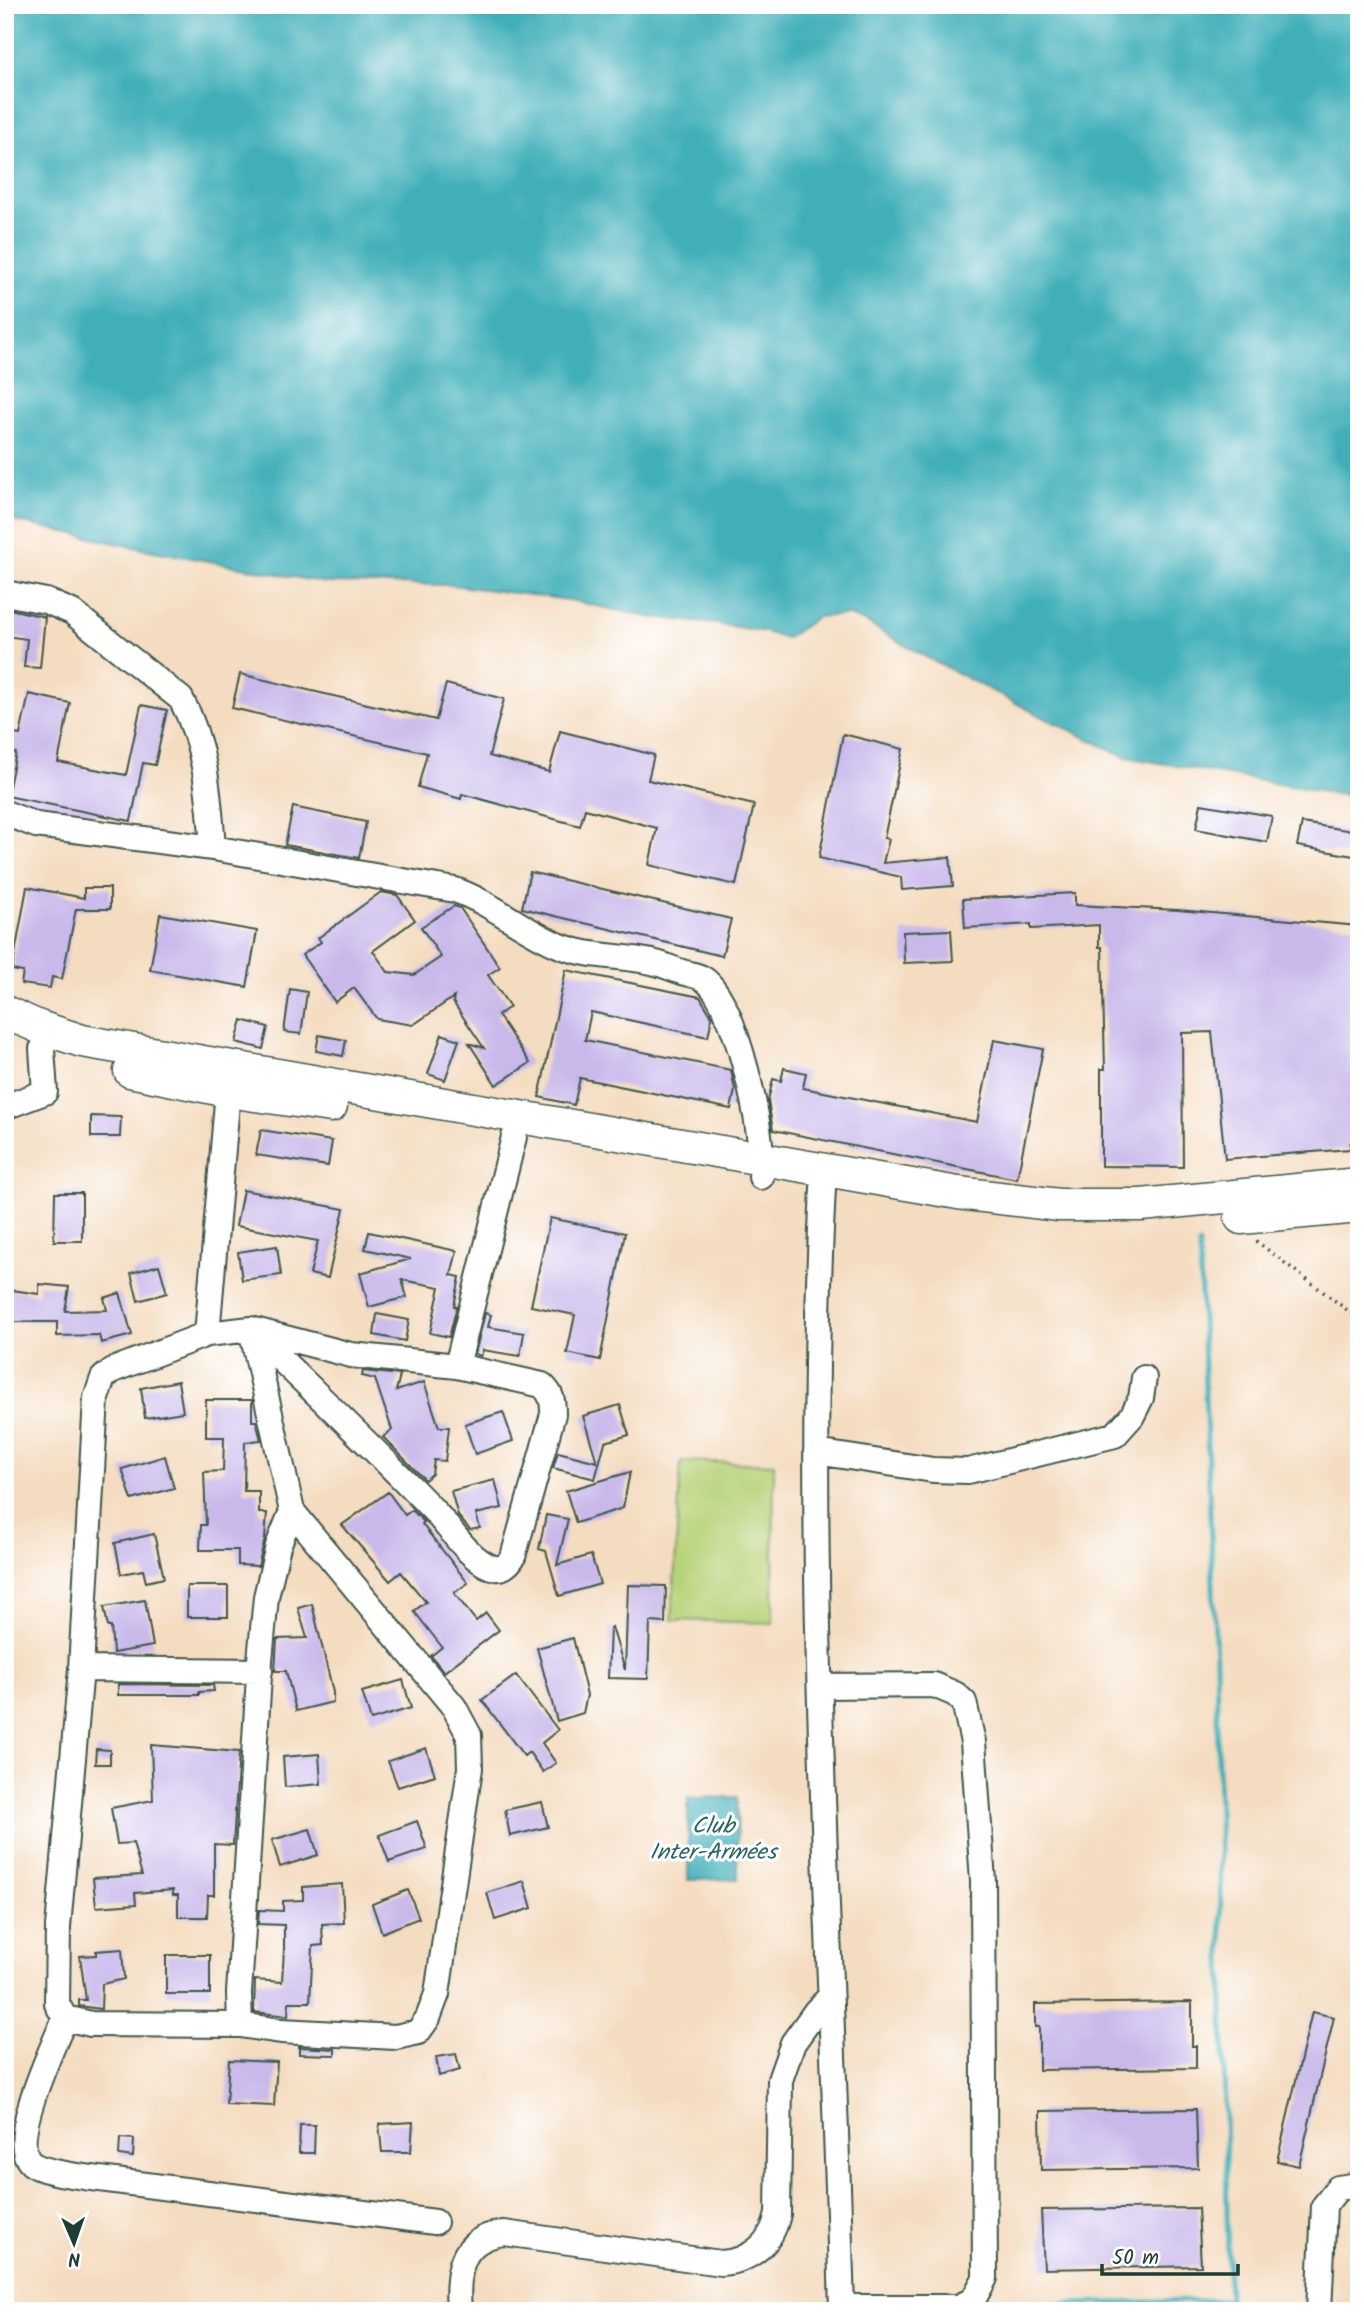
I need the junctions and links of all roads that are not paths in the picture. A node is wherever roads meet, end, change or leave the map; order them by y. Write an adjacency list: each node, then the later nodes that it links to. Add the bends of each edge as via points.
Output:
1 (5, 593): 3 (street, via 72,611 181,699 192,719 207,776)
2 (5, 813): 3 (street, via 36,825)
3 (213, 848): 10 (street, via 455,890 478,898 559,945 602,957 651,962 703,978 727,1011 747,1073)
4 (5, 1012): 9 (main road, via 82,1041)
5 (5, 1033): 6 (main road)
6 (42, 1049): 7 (main road, via 79,1061); 8 (street, via 45,1091)
7 (228, 1091): 9 (main road); 15 (street)
8 (5, 1107)
9 (499, 1127): 10 (main road); 16 (street)
10 (762, 1168): 11 (main road)
11 (825, 1179): 12 (main road, via 1059,1205 1141,1205); 13 (main road, via 958,1212 1060,1224 1231,1219); 18 (street, via 816,1312)
12 (1359, 1184)
13 (1359, 1207)
14 (251, 1329): 15 (street); 16 (street, via 351,1355); 16 (street, via 463,1545 485,1564 501,1568 513,1557 553,1401 542,1385); 19 (street)
15 (207, 1334): 20 (street, via 113,1370 99,1387)
16 (457, 1366)
17 (1144, 1378): 18 (street, via 1132,1416 1115,1434 968,1471)
18 (816, 1452): 22 (street)
19 (292, 1511): 21 (street, via 278,1546 267,1597); 25 (street, via 454,1707 469,1735 470,1768 437,1994 418,2032 396,2037)
20 (81, 1670): 21 (street); 24 (street, via 58,1927 57,2004)
21 (260, 1671): 25 (street)
22 (821, 1686): 23 (street); 28 (street, via 934,1685 964,1702 973,1742 983,1881 985,2278 973,2300 958,2307)
23 (830, 1997): 28 (street); 29 (street, via 793,2043 780,2080 778,2214 773,2232 761,2248 742,2259 721,2263 494,2234 476,2243 464,2257)
24 (65, 2018): 25 (street, via 91,2024); 27 (street, via 38,2082 23,2134 31,2163 84,2177)
25 (240, 2025)
26 (1359, 2185): 30 (street, via 1338,2188 1324,2206)
27 (435, 2222)
28 (842, 2309)
29 (459, 2311)
30 (1319, 2311)

